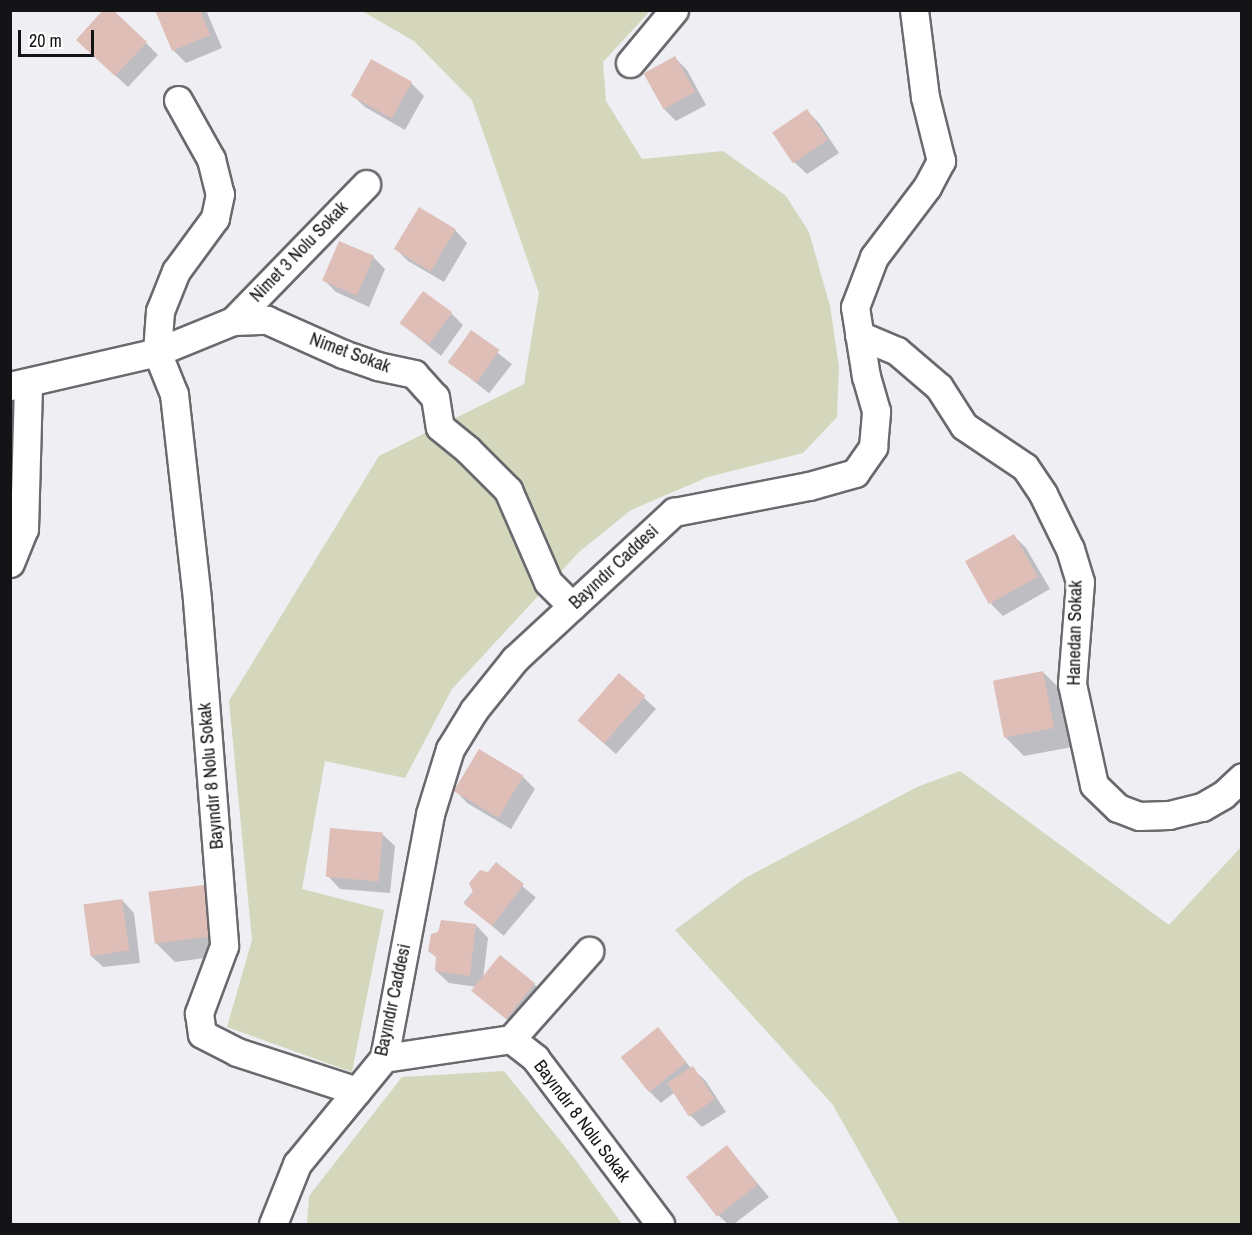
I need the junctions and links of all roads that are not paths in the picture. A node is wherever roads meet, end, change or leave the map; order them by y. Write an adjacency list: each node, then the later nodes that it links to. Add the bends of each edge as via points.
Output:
1 (674, 10): 3 (street)
2 (914, 10): 7 (street, Bayındır Caddesi, via 925,97 941,161 927,187 874,257 855,307)
3 (630, 63)
4 (178, 100): 8 (street, via 210,159 220,194 215,218 176,271 160,311)
5 (366, 184): 6 (street, Nimet 3 Nolu Sokak)
6 (233, 321): 8 (street, Nimet Sokak); 11 (street, Nimet Sokak, via 267,320 343,354 414,374 435,397 440,427 508,490 548,582)
7 (859, 335): 11 (street, Bayındır Caddesi, via 876,411 873,447 855,473 809,486 674,512); 12 (street, Hanedan Sokak, via 897,351 939,387 964,426 1025,467 1043,494 1070,549 1080,582 1072,684 1094,784 1118,808 1139,816 1169,815 1202,807)
8 (157, 352): 9 (street, Nimet Sokak); 16 (street, Bayındır 8 Nolu Sokak, via 174,394 197,600 224,946 199,1013 202,1034 237,1052)
9 (20, 385): 10 (street, via 24,529)
10 (10, 563)
11 (572, 606): 15 (street, Bayındır Caddesi, via 515,659 474,710 450,749 430,814)
12 (1242, 777)
13 (589, 951): 14 (street)
14 (511, 1039): 15 (street); 18 (street, Bayındır 8 Nolu Sokak, via 535,1058)
15 (384, 1058): 16 (street, Bayındır Caddesi)
16 (357, 1091): 17 (street, Bayındır Caddesi, via 297,1164)
17 (273, 1224)
18 (660, 1224)

